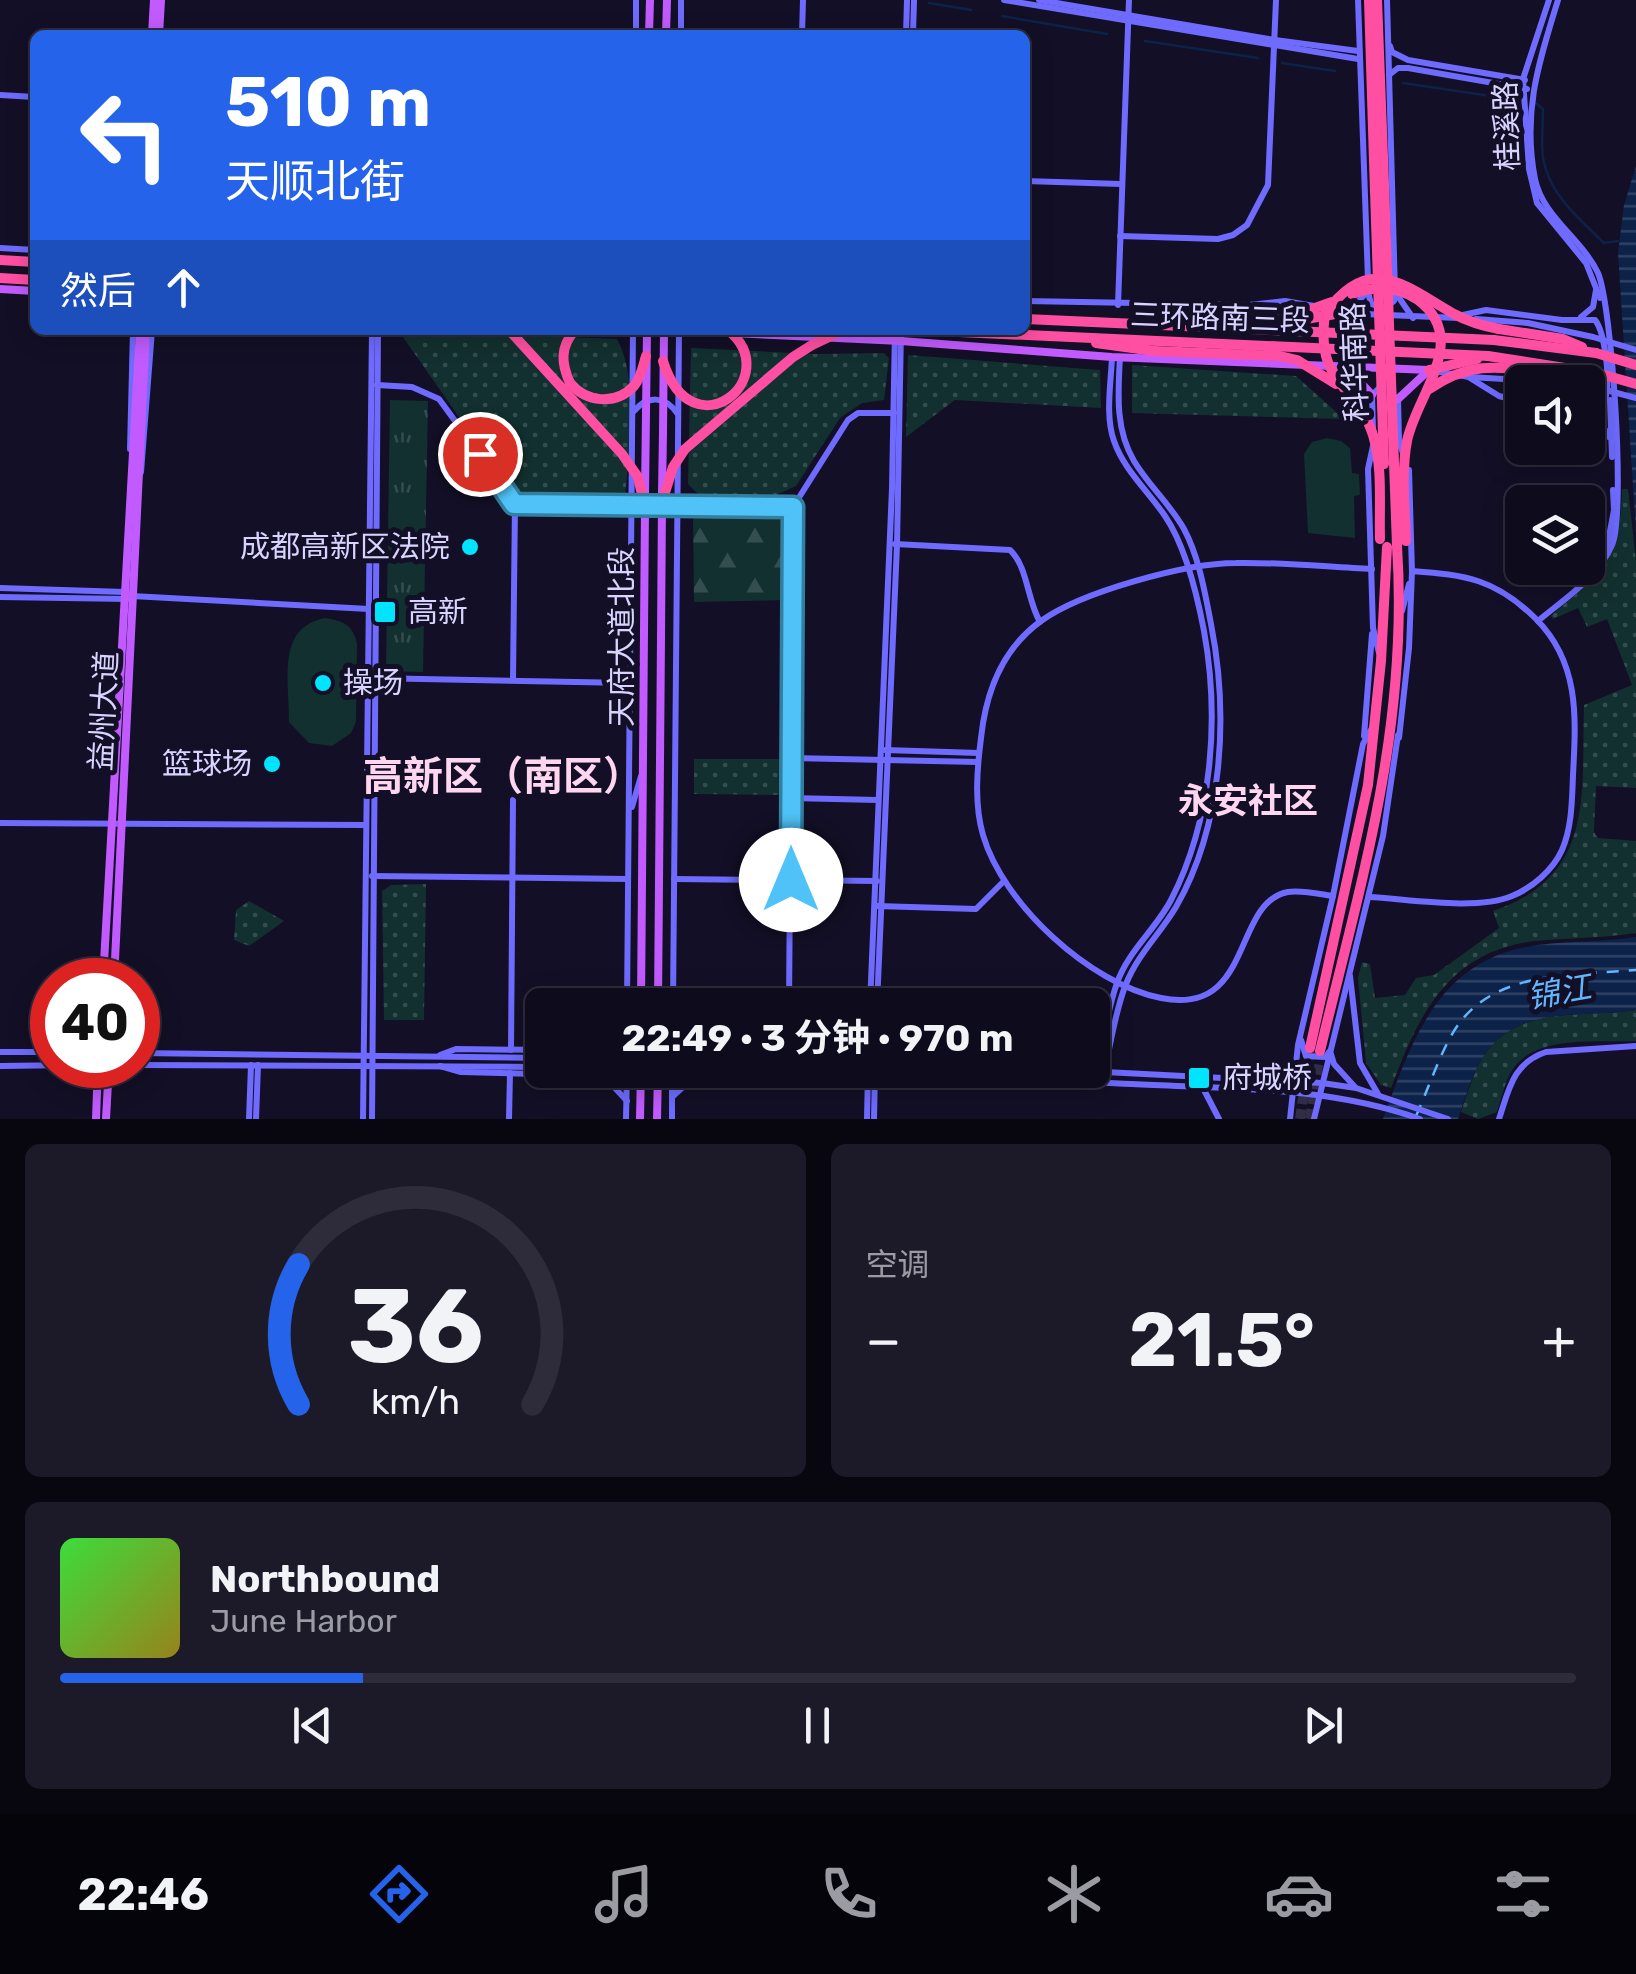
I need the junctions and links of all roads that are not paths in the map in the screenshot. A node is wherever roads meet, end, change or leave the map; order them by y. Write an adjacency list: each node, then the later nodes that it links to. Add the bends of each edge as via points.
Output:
1 (158, 0): 19 (main road)
2 (636, 0): 20 (street)
3 (650, 0): 21 (main road)
4 (667, 0): 22 (main road)
5 (681, 0): 23 (street)
6 (803, 0): 24 (street)
7 (911, 0): 25 (street)
8 (1004, 0): 18 (street)
9 (1038, 0): 18 (street)
10 (1129, 0): 18 (street)
11 (1276, 0): 27 (street)
12 (1358, 0): 28 (street)
13 (1368, 0): 36 (highway, 科华南路)
14 (1377, 0): 35 (highway, 科华南路)
15 (1387, 0): 26 (street)
16 (1550, 0): 30 (street, 桂溪路)
17 (1558, 0): 30 (street, 桂溪路)
18 (1128, 16): 27 (street); 39 (street)
19 (155, 30)
20 (636, 30)
21 (650, 30)
22 (666, 30)
23 (681, 30)
24 (802, 30)
25 (909, 30)
26 (1388, 40): 29 (street); 30 (street, via 1392,52 1408,60)
27 (1275, 43): 28 (street); 40 (street, via 1268,185 1247,225 1218,239)
28 (1358, 55): 31 (street)
29 (1388, 76): 30 (street, via 1408,68); 34 (street)
30 (1528, 85): 46 (street, 桂溪路, via 1529,169 1538,203); 129 (street, 桂溪路, via 1540,197 1600,276 1618,508 1614,542 1593,574)
31 (1360, 92): 36 (street); 50 (street)
32 (0, 95): 33 (street)
33 (30, 97)
34 (1389, 101): 35 (street); 51 (street)
35 (1381, 113): 37 (highway, 科华南路)
36 (1372, 128): 37 (highway, 科华南路)
37 (1378, 159): 118 (highway, 科华南路, bridge)
38 (1030, 180): 39 (street)
39 (1121, 184): 40 (street)
40 (1120, 236): 53 (street)
41 (0, 248): 42 (street)
42 (30, 255)
43 (30, 258): 44 (highway)
44 (0, 260)
45 (0, 278): 47 (highway)
46 (1596, 283): 58 (street, via 1593,307); 110 (street, 桂溪路)
47 (30, 284)
48 (30, 286): 49 (main road)
49 (0, 289)
50 (1368, 291): 51 (street, via 1371,304 1384,308); 54 (street)
51 (1395, 292): 57 (street)
52 (1030, 300): 53 (street)
53 (1118, 305): 54 (street, via 1285,301)
54 (1341, 313): 57 (street); 60 (highway)
55 (1030, 318): 59 (highway, 三环路南三段)
56 (1446, 318): 57 (street); 58 (street, via 1486,310); 80 (street, bridge, via 1528,323)
57 (1414, 319)
58 (1576, 320): 87 (street, via 1600,326)
59 (1140, 322): 60 (highway, 三环路南三段); 99 (highway, bridge, via 1298,314 1377,288 1412,296 1430,312 1440,338)
60 (1248, 327): 81 (highway, 三环路南三段, via 1494,340)
61 (142, 335): 111 (main road, 益州大道)
62 (142, 335): 111 (street, via 144,458)
63 (142, 335): 111 (street)
64 (375, 335): 97 (street)
65 (514, 335): 116 (highway, bridge, via 622,454 638,477)
66 (572, 335): 82 (highway, bridge, via 564,350 565,372 577,392 590,398 626,392)
67 (633, 335): 107 (street)
68 (647, 335): 82 (main road, 天府大道北段, bridge)
69 (666, 335): 85 (main road, 天府大道北段, bridge)
70 (679, 335): 108 (street)
71 (733, 335): 85 (highway, bridge, via 743,346 747,369 725,402 687,401)
72 (748, 335): 78 (main road)
73 (786, 335): 78 (main road)
74 (833, 335): 112 (highway, bridge, via 812,344 685,449)
75 (898, 335): 79 (street)
76 (1026, 335): 77 (highway, 三环路南三段)
77 (1071, 337): 83 (highway, 三环路南三段); 98 (highway, bridge, via 1118,348 1280,356)
78 (790, 338): 79 (main road)
79 (898, 341): 84 (main road); 106 (street)
80 (1636, 350)
81 (1596, 353): 88 (highway, bridge); 98 (highway, bridge, via 1564,339 1474,324 1396,280 1366,282 1342,294 1325,314 1324,356)
82 (646, 356): 116 (main road, 天府大道北段, bridge)
83 (1488, 356): 86 (highway, 三环路南三段); 91 (highway)
84 (1116, 357): 89 (main road); 120 (street, via 1122,434 1133,460 1172,509); 122 (street, via 1112,438 1172,528)
85 (664, 361): 112 (main road, 天府大道北段, bridge)
86 (1550, 365)
87 (1605, 365)
88 (1636, 365)
89 (1346, 366): 91 (main road); 101 (main road)
90 (1505, 368): 99 (highway, bridge, via 1468,368)
91 (1429, 370): 94 (street); 104 (main road)
92 (1605, 372): 105 (street)
93 (1605, 374): 96 (highway, bridge)
94 (1468, 378): 95 (street); 102 (street)
95 (1505, 378)
96 (1636, 384)
97 (374, 385): 113 (street, via 412,387 440,399); 127 (street)
98 (1340, 386): 118 (highway, bridge, via 1373,435)
99 (1428, 390): 118 (highway, bridge, via 1406,448)
100 (1605, 390): 103 (street, bridge)
101 (1372, 395): 104 (street, via 1385,386); 121 (street)
102 (1505, 398)
103 (1636, 398)
104 (1398, 399): 123 (street)
105 (1605, 399)
106 (898, 413): 117 (street, via 858,413 848,420); 119 (street)
107 (632, 414): 108 (street, via 652,399 668,402); 114 (street)
108 (678, 414): 115 (street)
109 (1605, 430): 110 (street)
110 (1612, 444): 129 (street, 桂溪路, via 1609,542 1595,566)
111 (135, 487): 126 (main road, 益州大道)
112 (662, 502): 173 (main road, 天府大道北段, bridge)
113 (514, 504): 114 (street); 134 (street)
114 (632, 504): 115 (street); 135 (street)
115 (677, 505): 117 (street); 160 (street)
116 (645, 507): 145 (main road, 天府大道北段)
117 (793, 507): 142 (street)
118 (1393, 543): 128 (highway, 科华南路); 132 (highway, 科华南路)
119 (893, 544): 130 (street, via 1010,550); 140 (street)
120 (1198, 568): 121 (street, via 1235,563); 122 (street); 170 (street, via 1217,678 1217,776 1198,857 1178,904)
121 (1372, 569): 131 (street)
122 (1188, 570): 130 (street, via 1084,598); 170 (street, via 1204,631 1209,776 1190,855)
123 (1412, 572): 128 (street); 129 (street, via 1482,580); 138 (street)
124 (0, 588): 126 (street)
125 (0, 597): 126 (street)
126 (127, 597): 127 (street); 154 (main road, 益州大道)
127 (372, 610): 133 (street)
128 (1401, 612): 136 (highway, 科华南路)
129 (1538, 621): 165 (street, via 1565,660 1576,718 1569,828 1554,864 1536,882 1494,901)
130 (1040, 622): 141 (street, via 999,666)
131 (1373, 628): 132 (street); 139 (street)
132 (1381, 662): 137 (highway, 科华南路)
133 (372, 678): 134 (street); 155 (street)
134 (513, 680): 135 (street)
135 (630, 682): 152 (street)
136 (1393, 716): 138 (street, 科华南路); 150 (highway, 科华南路)
137 (1375, 722): 139 (street, 科华南路); 146 (highway, 科华南路)
138 (1399, 738): 156 (street, 科华南路)
139 (1363, 744): 151 (street, 科华南路)
140 (883, 750): 141 (street); 143 (street)
141 (979, 752): 144 (street)
142 (791, 758): 143 (street); 147 (street)
143 (883, 760): 144 (street); 149 (street); 162 (street)
144 (978, 762): 163 (street, via 978,813)
145 (643, 770): 152 (street); 172 (main road, 天府大道北段)
146 (1368, 785): 151 (street); 182 (highway, 科华南路)
147 (790, 798): 149 (street); 161 (street)
148 (512, 800): 158 (street)
149 (878, 800): 162 (street)
150 (1380, 803): 156 (street); 182 (highway, 科华南路)
151 (1352, 805): 164 (street, 科华南路)
152 (629, 816): 159 (street)
153 (0, 823): 154 (street)
154 (117, 825): 155 (street); 167 (main road, 益州大道); 168 (main road, 益州大道)
155 (370, 825): 157 (street); 186 (street)
156 (1382, 836): 165 (street, 科华南路)
157 (372, 876): 158 (street); 186 (street)
158 (512, 877): 159 (street); 180 (street)
159 (628, 879): 171 (street)
160 (674, 880): 161 (street); 174 (street)
161 (791, 880): 162 (street); 175 (street)
162 (879, 881): 166 (street)
163 (1004, 881): 166 (street, via 976,909); 170 (street, via 1043,928)
164 (1333, 896): 170 (street, via 1288,892 1274,898 1225,980 1204,995 1172,1000); 178 (street, 科华南路)
165 (1368, 897): 169 (street, 科华南路)
166 (877, 906): 176 (street)
167 (105, 958)
168 (114, 958)
169 (1349, 971): 182 (street, 科华南路); 214 (street, via 1360,1063)
170 (1121, 984): 177 (street)
171 (628, 988)
172 (641, 988)
173 (658, 988)
174 (672, 988)
175 (789, 988)
176 (874, 988)
177 (1110, 1030)
178 (1300, 1034): 182 (street, via 1306,1056 1326,1057); 200 (street, 科华南路)
179 (1636, 1046): 234 (street, via 1532,1056 1514,1075)
180 (512, 1050): 181 (street); 187 (street, via 456,1049)
181 (525, 1050)
182 (1323, 1050): 201 (street, 科华南路); 212 (street)
183 (0, 1052): 184 (street)
184 (30, 1052)
185 (160, 1053): 186 (street)
186 (368, 1055): 187 (street); 191 (street)
187 (436, 1056): 188 (street)
188 (525, 1058)
189 (160, 1065): 190 (street)
190 (254, 1065): 191 (street); 220 (street)
191 (368, 1065): 194 (street); 221 (street); 222 (street)
192 (0, 1066): 193 (street)
193 (30, 1066)
194 (440, 1066): 195 (street); 196 (street)
195 (525, 1067)
196 (510, 1073): 197 (street); 223 (street)
197 (525, 1073)
198 (1110, 1073): 200 (street)
199 (1110, 1082): 202 (street)
200 (1293, 1082): 201 (street); 213 (street, 科华南路)
201 (1322, 1083): 212 (street); 215 (street, 科华南路)
202 (1202, 1087): 213 (street); 229 (street)
203 (97, 1088): 218 (main road)
204 (108, 1088): 219 (main road)
205 (617, 1088): 217 (street)
206 (627, 1088): 217 (street)
207 (640, 1088): 225 (main road)
208 (658, 1088): 226 (main road)
209 (672, 1088): 216 (street)
210 (681, 1088): 216 (street)
211 (870, 1088): 228 (street)
212 (1356, 1088): 214 (street)
213 (1292, 1093): 215 (street); 230 (street, 科华南路)
214 (1379, 1094): 233 (street)
215 (1320, 1095): 231 (street, 科华南路); 232 (street)
216 (672, 1098): 227 (street)
217 (627, 1101): 224 (street)
218 (96, 1119)
219 (106, 1119)
220 (252, 1119)
221 (363, 1119)
222 (372, 1119)
223 (509, 1119)
224 (626, 1119)
225 (640, 1119)
226 (657, 1119)
227 (672, 1119)
228 (870, 1119)
229 (1219, 1119)
230 (1290, 1119)
231 (1314, 1119)
232 (1420, 1119)
233 (1448, 1119)
234 (1499, 1119)

